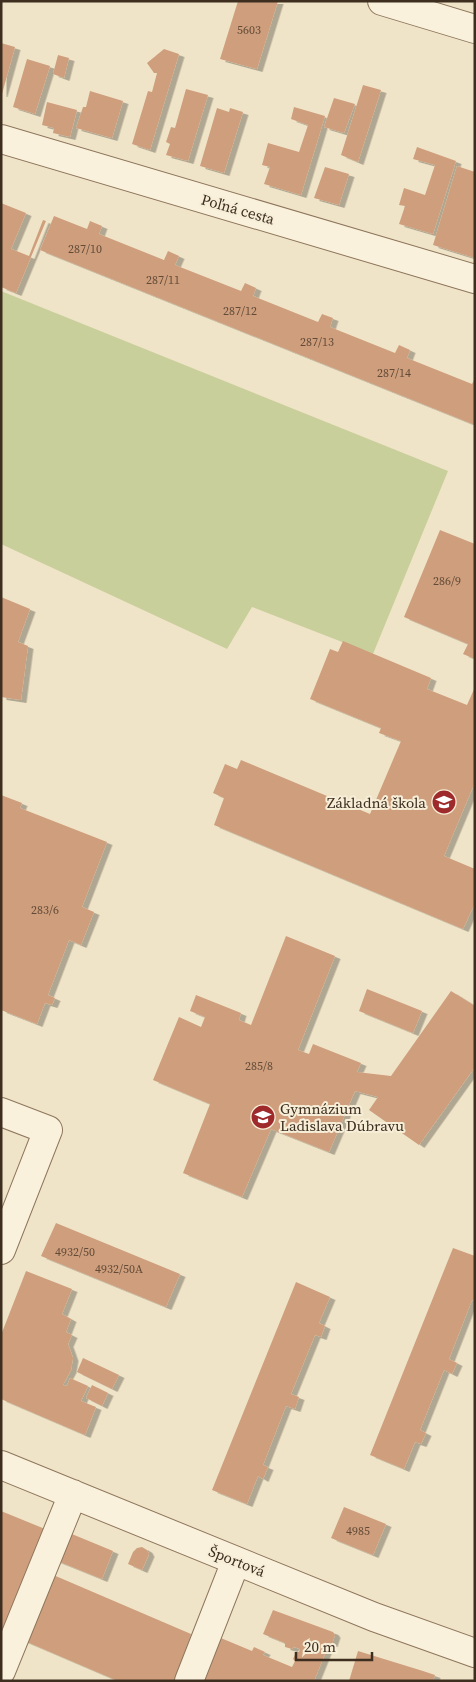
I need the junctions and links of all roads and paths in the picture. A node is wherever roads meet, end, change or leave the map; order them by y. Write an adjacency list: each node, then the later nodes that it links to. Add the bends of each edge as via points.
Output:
1 (382, 1): 2 (street)
2 (475, 29)
3 (1, 139): 4 (street, Poľná cesta)
4 (475, 279)
5 (1, 1112): 6 (street, via 48,1130)
6 (8, 1211): 7 (street)
7 (1, 1250)
8 (1, 1465): 9 (street, Športová)
9 (73, 1494): 10 (street, Športová); 12 (street)
10 (236, 1561): 11 (street, Športová); 13 (street)
11 (475, 1654)
12 (1, 1671)
13 (189, 1681)

